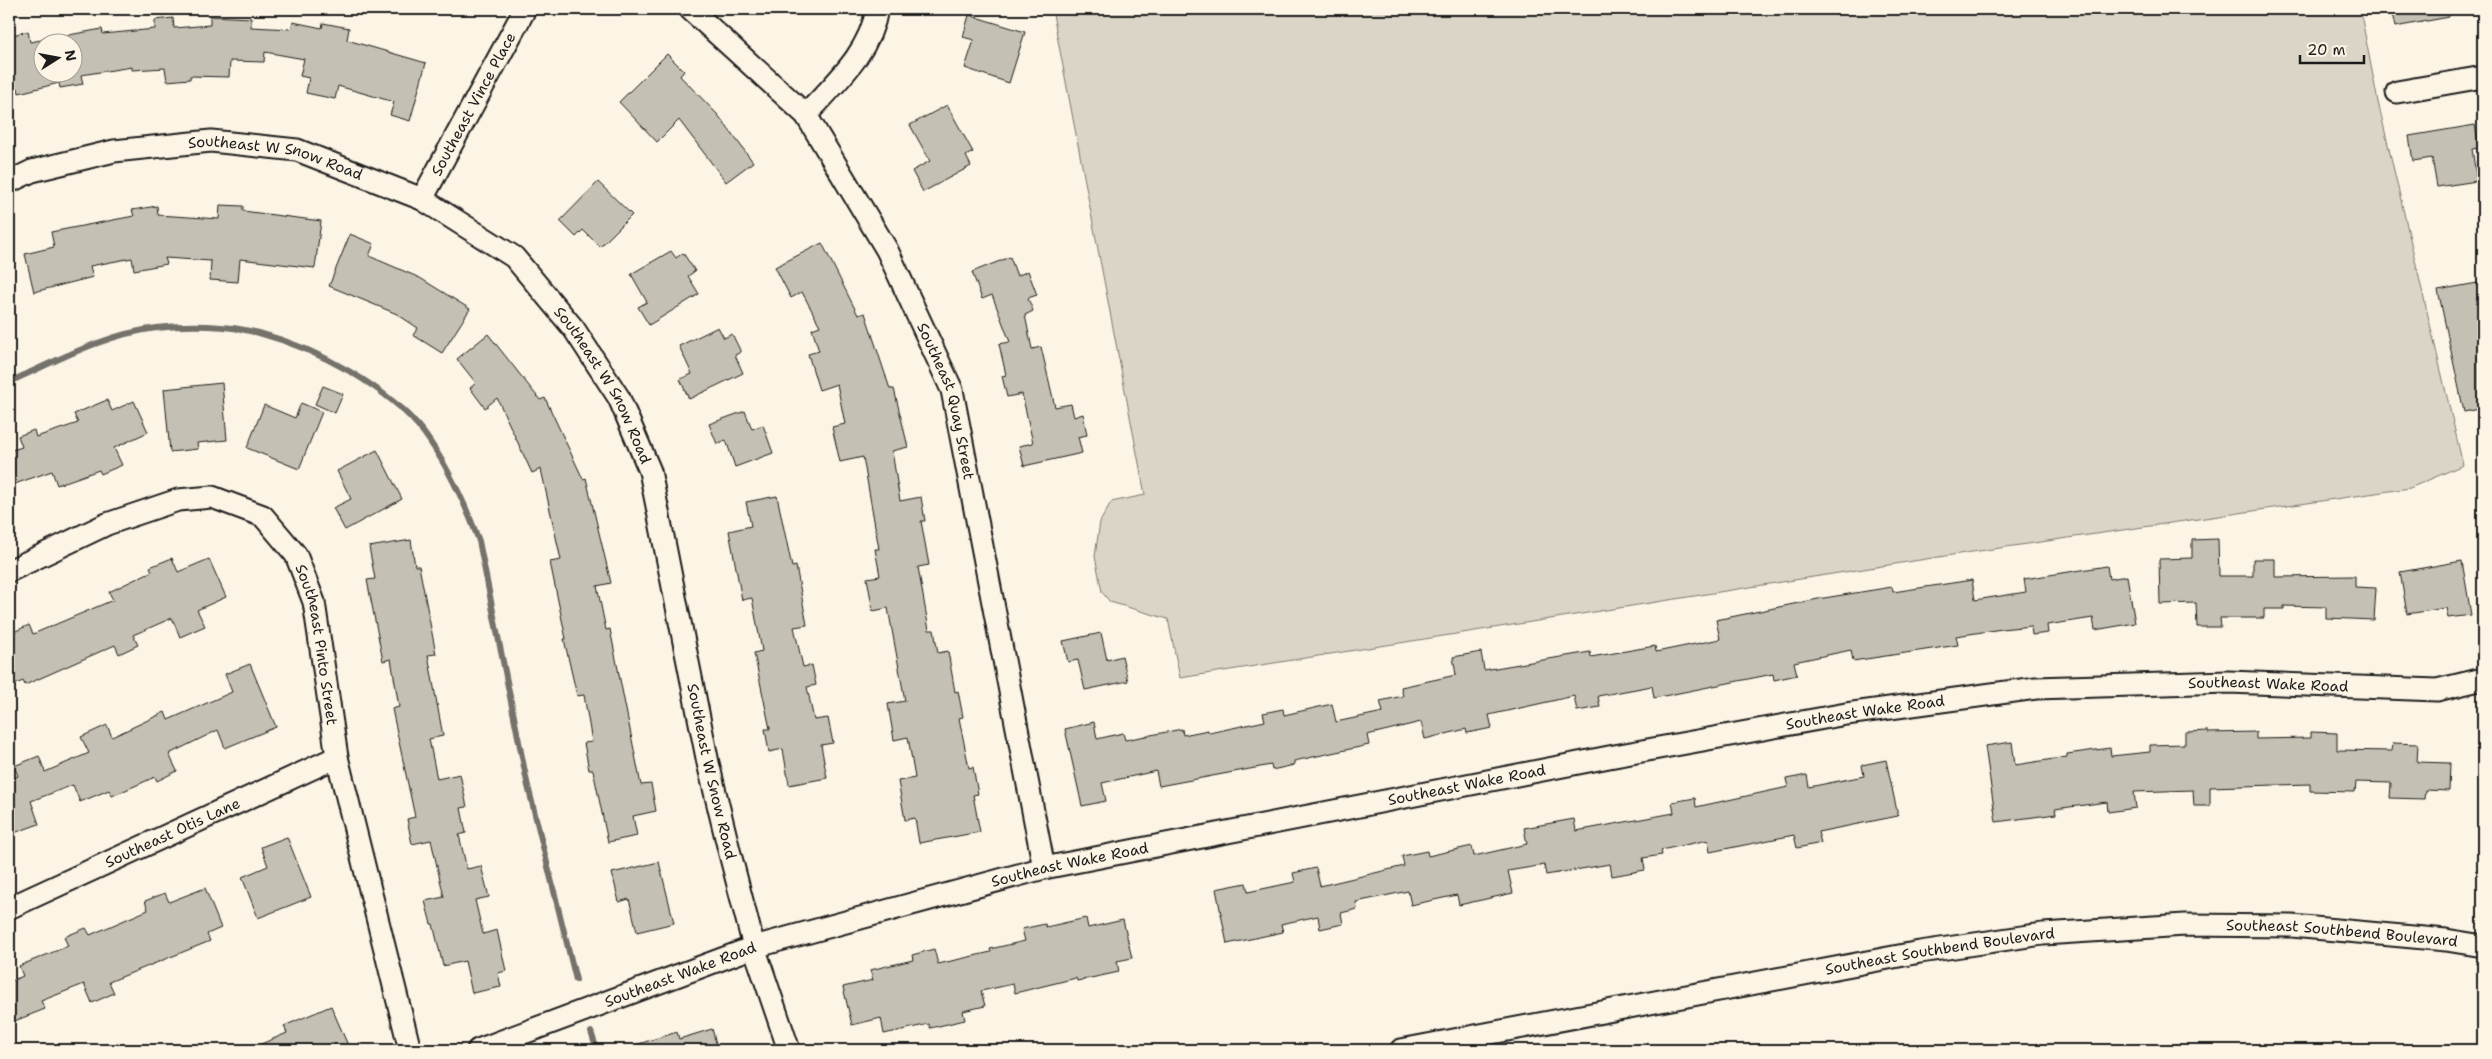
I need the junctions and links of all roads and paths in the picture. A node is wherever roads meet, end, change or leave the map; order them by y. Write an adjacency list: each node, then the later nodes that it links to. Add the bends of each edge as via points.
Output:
1 (525, 9): 8 (street, Southeast Vince Place)
2 (690, 9): 6 (street, Southeast Quay Street)
3 (877, 9): 6 (street, via 868,41 854,62)
4 (2483, 77): 5 (street)
5 (2397, 92)
6 (806, 115): 12 (street, Southeast Quay Street, via 887,250 952,390)
7 (9, 182): 8 (street, Southeast W Snow Road, via 32,171 114,150 211,142 297,150)
8 (422, 199): 15 (street, Southeast W Snow Road, via 514,257 574,329 619,398 650,471 708,763)
9 (9, 571): 11 (street, Southeast Pinto Street, via 107,524 178,500 212,497 263,516 296,555 314,602)
10 (2483, 679): 12 (street, Southeast Wake Road, via 2437,690 2228,682 2036,688 1973,696 1760,729)
11 (337, 757): 13 (street, Southeast Otis Lane); 16 (street, Southeast Pinto Street)
12 (1044, 868): 15 (street, Southeast Wake Road)
13 (9, 908)
14 (2483, 946): 19 (street, Southeast Southbend Boulevard, via 2292,926 2185,925 2042,934 1920,952)
15 (754, 947): 17 (street, Southeast Wake Road); 18 (street, Southeast W Snow Road)
16 (410, 1050)
17 (478, 1050)
18 (789, 1050)
19 (1401, 1050)

